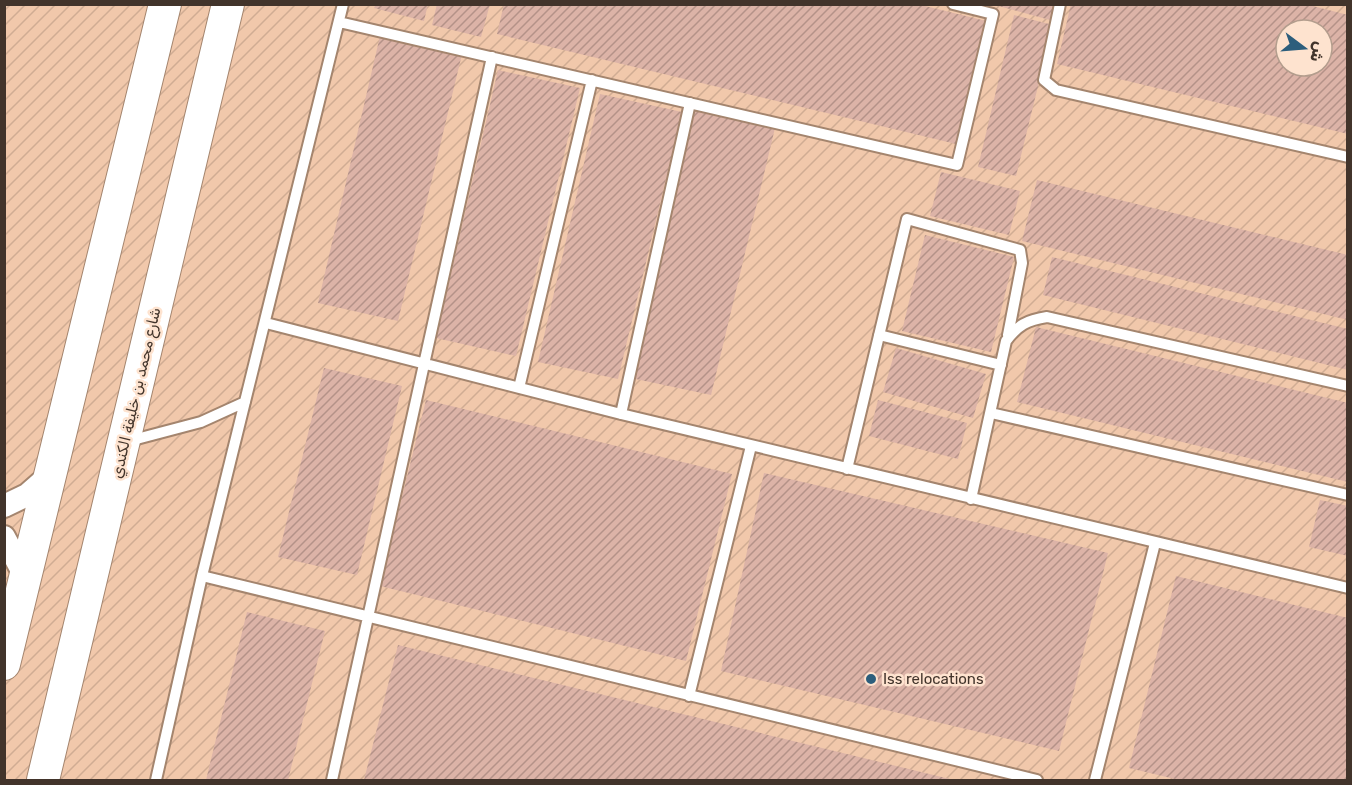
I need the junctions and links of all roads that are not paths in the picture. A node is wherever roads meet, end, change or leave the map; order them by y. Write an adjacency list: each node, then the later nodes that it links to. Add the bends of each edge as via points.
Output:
1 (165, 4): 24 (main road)
2 (228, 4): 21 (main road, شارع محمد بن خليفة الكندي)
3 (343, 4): 6 (lane)
4 (1060, 4): 10 (lane, via 1044,80 1056,90)
5 (959, 5): 9 (lane, via 993,14 957,165)
6 (339, 22): 7 (lane); 11 (lane)
7 (492, 57): 8 (lane); 14 (lane)
8 (592, 80): 9 (lane); 17 (lane)
9 (690, 103): 20 (lane)
10 (1347, 157)
11 (266, 323): 14 (lane); 18 (lane)
12 (879, 335): 13 (lane, via 907,219 1020,250 1022,263); 15 (lane); 23 (lane)
13 (1006, 341): 15 (lane); 16 (lane, via 1017,327 1047,317)
14 (423, 363): 17 (lane); 33 (lane)
15 (1001, 365): 19 (lane)
16 (1347, 386)
17 (519, 388): 20 (lane)
18 (246, 402): 21 (lane, via 201,422); 30 (lane)
19 (990, 413): 25 (lane); 26 (lane)
20 (621, 414): 22 (lane)
21 (125, 442): 36 (main road, شارع محمد بن خليفة الكندي)
22 (751, 446): 23 (lane); 35 (lane)
23 (847, 469): 26 (lane)
24 (52, 473): 27 (street, via 27,495); 31 (main road)
25 (1347, 495)
26 (971, 499): 29 (lane)
27 (4, 506)
28 (4, 537): 31 (street)
29 (1155, 543): 32 (lane); 40 (lane)
30 (202, 576): 33 (lane); 37 (lane)
31 (26, 578): 34 (main road)
32 (1347, 588)
33 (367, 616): 35 (lane); 38 (lane)
34 (4, 664)
35 (689, 696): 39 (lane)
36 (43, 780)
37 (156, 780)
38 (332, 780)
39 (1037, 780)
40 (1095, 780)

